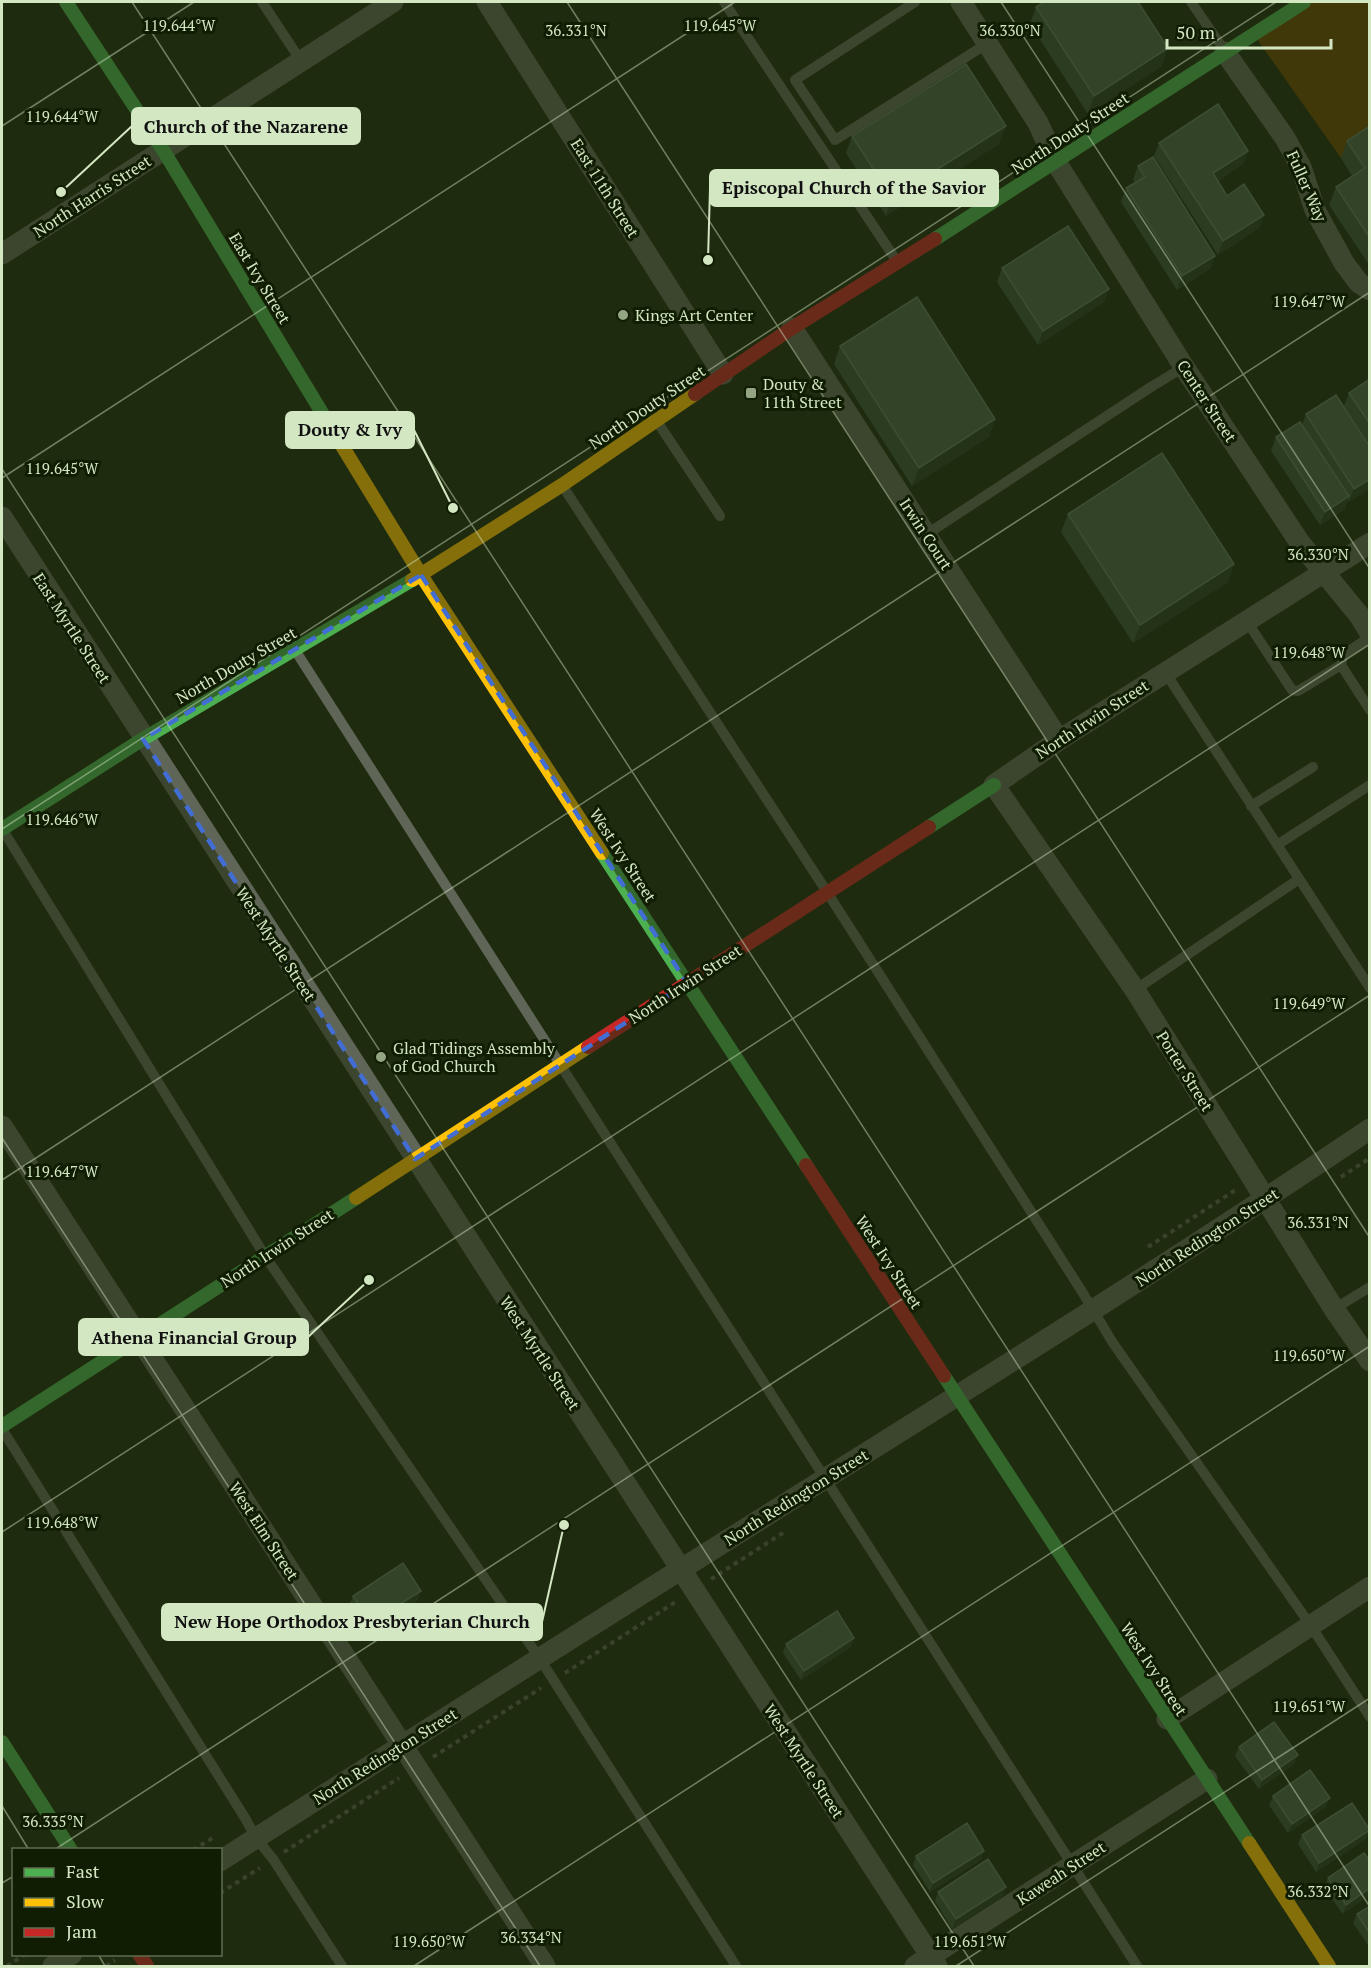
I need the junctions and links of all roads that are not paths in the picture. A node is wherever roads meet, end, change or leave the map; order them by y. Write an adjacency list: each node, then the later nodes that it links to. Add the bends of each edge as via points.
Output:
1 (66, 2): 13 (street, East Ivy Street)
2 (262, 2): 12 (lane)
3 (393, 2): 12 (street, North Harris Street)
4 (487, 2): 20 (street, East 11th Street)
5 (724, 2): 16 (lane)
6 (915, 2): 10 (lane, via 795,80 835,140)
7 (961, 2): 10 (street, Center Street)
8 (1191, 2): 11 (lane)
9 (1304, 2): 11 (street, North Douty Street)
10 (988, 43): 14 (street, Center Street, via 1038,123)
11 (1225, 51): 14 (street, North Douty Street); 17 (street, Fuller Way, via 1285,138 1301,167 1315,210 1344,263 1359,283)
12 (301, 61): 13 (street, North Harris Street)
13 (163, 150): 15 (street, North Harris Street); 28 (street, East Ivy Street)
14 (1056, 162): 16 (street, North Douty Street); 19 (street, Center Street)
15 (2, 254)
16 (898, 263): 18 (street, North Douty Street)
17 (1370, 290)
18 (792, 328): 20 (street, North Douty Street); 25 (street, Irwin Court)
19 (1184, 367): 25 (lane); 27 (street, Center Street, via 1300,543)
20 (723, 374): 21 (street, North Douty Street)
21 (656, 421): 22 (street, North Douty Street); 23 (lane)
22 (562, 485): 28 (street, North Douty Street); 44 (lane)
23 (720, 516)
24 (2, 517): 35 (street, East Myrtle Street)
25 (927, 534): 36 (street, Irwin Court)
26 (1370, 543): 27 (street, North Irwin Street)
27 (1325, 572): 29 (street, North Irwin Street); 30 (street, Center Street)
28 (421, 575): 31 (street, North Douty Street); 45 (street, West Ivy Street)
29 (1246, 620): 32 (lane, via 1292,690); 33 (street, North Irwin Street)
30 (1370, 635): 32 (lane, via 1343,655)
31 (294, 650): 35 (street, North Douty Street); 48 (lane)
32 (1341, 665): 34 (lane)
33 (1165, 672): 36 (street, North Irwin Street); 40 (lane)
34 (1370, 710)
35 (143, 738): 41 (street, North Douty Street); 51 (street, West Myrtle Street)
36 (1059, 740): 38 (street, North Irwin Street)
37 (1312, 767): 40 (lane)
38 (994, 785): 44 (street, North Irwin Street); 47 (street, Porter Street)
39 (1370, 785): 42 (lane)
40 (1251, 806): 42 (lane)
41 (2, 829): 53 (lane)
42 (1277, 845): 43 (lane)
43 (1299, 879): 46 (lane); 47 (lane)
44 (827, 892): 45 (street, North Irwin Street); 56 (lane)
45 (687, 983): 48 (street, North Irwin Street); 59 (street, West Ivy Street)
46 (1370, 988)
47 (1135, 990): 52 (street, Porter Street)
48 (560, 1065): 51 (street, North Irwin Street); 61 (lane)
49 (2, 1126): 57 (street, West Elm Street)
50 (1370, 1129): 52 (street, North Redington Street)
51 (415, 1159): 53 (street, North Irwin Street); 62 (street, West Myrtle Street)
52 (1266, 1199): 55 (street, Porter Street); 56 (street, North Redington Street)
53 (265, 1256): 57 (street, North Irwin Street); 65 (lane)
54 (1370, 1287): 55 (lane)
55 (1334, 1309): 58 (street, Porter Street)
56 (1093, 1310): 59 (street, North Redington Street); 64 (lane)
57 (138, 1338): 60 (street, North Irwin Street); 69 (street, West Elm Street)
58 (1370, 1361)
59 (957, 1397): 61 (street, North Redington Street); 67 (street, West Ivy Street)
60 (2, 1428): 71 (lane)
61 (825, 1479): 62 (street, North Redington Street); 74 (lane)
62 (680, 1569): 65 (street, North Redington Street); 76 (street, West Myrtle Street)
63 (1370, 1587): 64 (street)
64 (1311, 1626): 66 (lane); 67 (street)
65 (540, 1659): 69 (street, North Redington Street); 80 (lane)
66 (1370, 1717)
67 (1167, 1719): 70 (street, West Ivy Street)
68 (2, 1742): 72 (street)
69 (402, 1745): 71 (street, North Redington Street); 79 (street, West Elm Street)
70 (1207, 1779): 74 (street, Kaweah Street); 82 (street, West Ivy Street)
71 (256, 1838): 73 (street, North Redington Street); 78 (lane)
72 (70, 1848)
73 (222, 1860)
74 (1073, 1866): 76 (street, Kaweah Street); 81 (lane)
75 (69, 1956): 77 (street)
76 (928, 1963)
77 (53, 1966)
78 (342, 1966)
79 (545, 1966)
80 (736, 1966)
81 (1137, 1966)
82 (1329, 1966)

